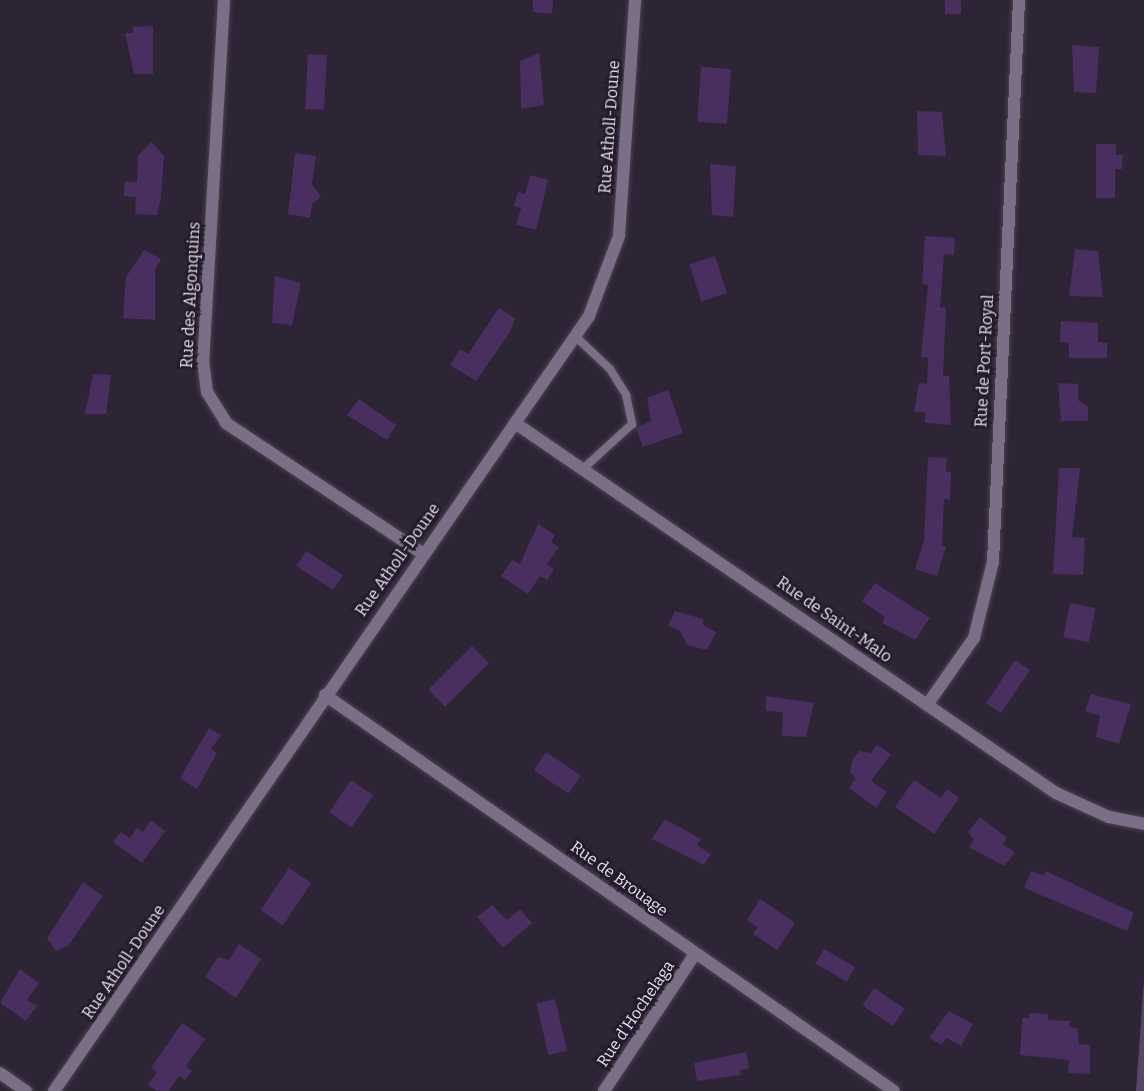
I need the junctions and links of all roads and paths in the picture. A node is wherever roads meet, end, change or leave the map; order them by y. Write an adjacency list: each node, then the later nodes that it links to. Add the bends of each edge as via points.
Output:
1 (224, 0): 7 (street, Rue des Algonquins, via 204,360 207,392 226,423)
2 (635, 0): 4 (street, Rue Atholl-Doune, via 619,236 603,290)
3 (1018, 0): 9 (street, Rue de Port-Royal, via 993,562 974,638)
4 (575, 336): 5 (street, Rue Atholl-Doune); 6 (lane, via 610,369 626,395 632,424)
5 (514, 423): 6 (street, Rue de Saint-Malo); 7 (street, Rue Atholl-Doune)
6 (585, 468): 9 (street, Rue de Saint-Malo)
7 (422, 553): 8 (street, Rue Atholl-Doune)
8 (325, 694): 11 (street, Rue de Brouage); 14 (street, Rue Atholl-Doune)
9 (927, 705): 10 (street, Rue de Saint-Malo, via 1056,793 1109,818)
10 (1144, 824)
11 (695, 954): 15 (street, Rue d'Hochelaga); 16 (street, Rue de Brouage)
12 (0, 1073): 13 (street)
13 (26, 1091)
14 (54, 1091)
15 (604, 1091)
16 (894, 1091)

